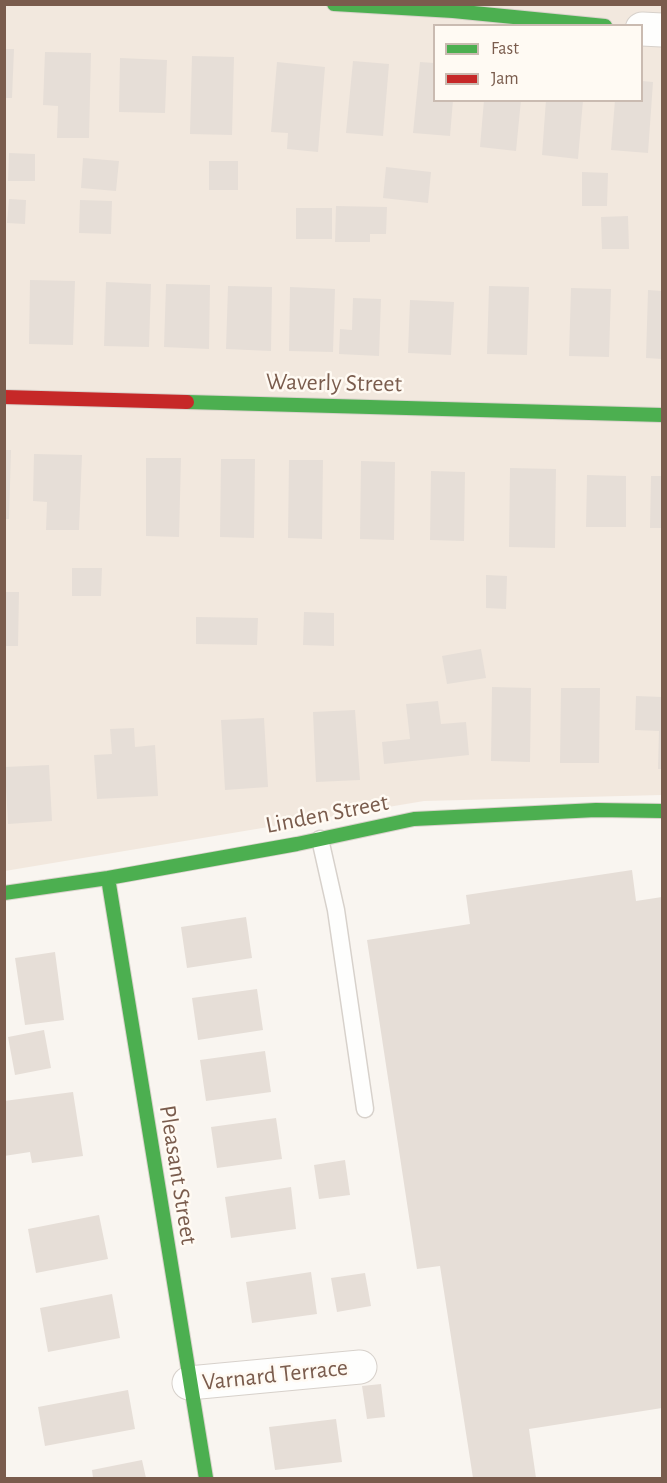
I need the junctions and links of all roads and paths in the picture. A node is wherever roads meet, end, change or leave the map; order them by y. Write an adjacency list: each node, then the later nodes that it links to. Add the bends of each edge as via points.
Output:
1 (334, 4): 2 (street)
2 (585, 24)
3 (643, 28): 4 (street)
4 (663, 30)
5 (4, 396): 6 (street, Waverly Street)
6 (663, 415)
7 (663, 811): 8 (street, Linden Street, via 596,810 414,819)
8 (320, 839): 9 (street, Linden Street); 11 (lane, via 336,910)
9 (108, 878): 10 (street, Linden Street); 13 (street, Pleasant Street)
10 (4, 893)
11 (365, 1109)
12 (360, 1366): 13 (street, Varnard Terrace)
13 (189, 1383): 14 (street, Pleasant Street)
14 (206, 1479)

